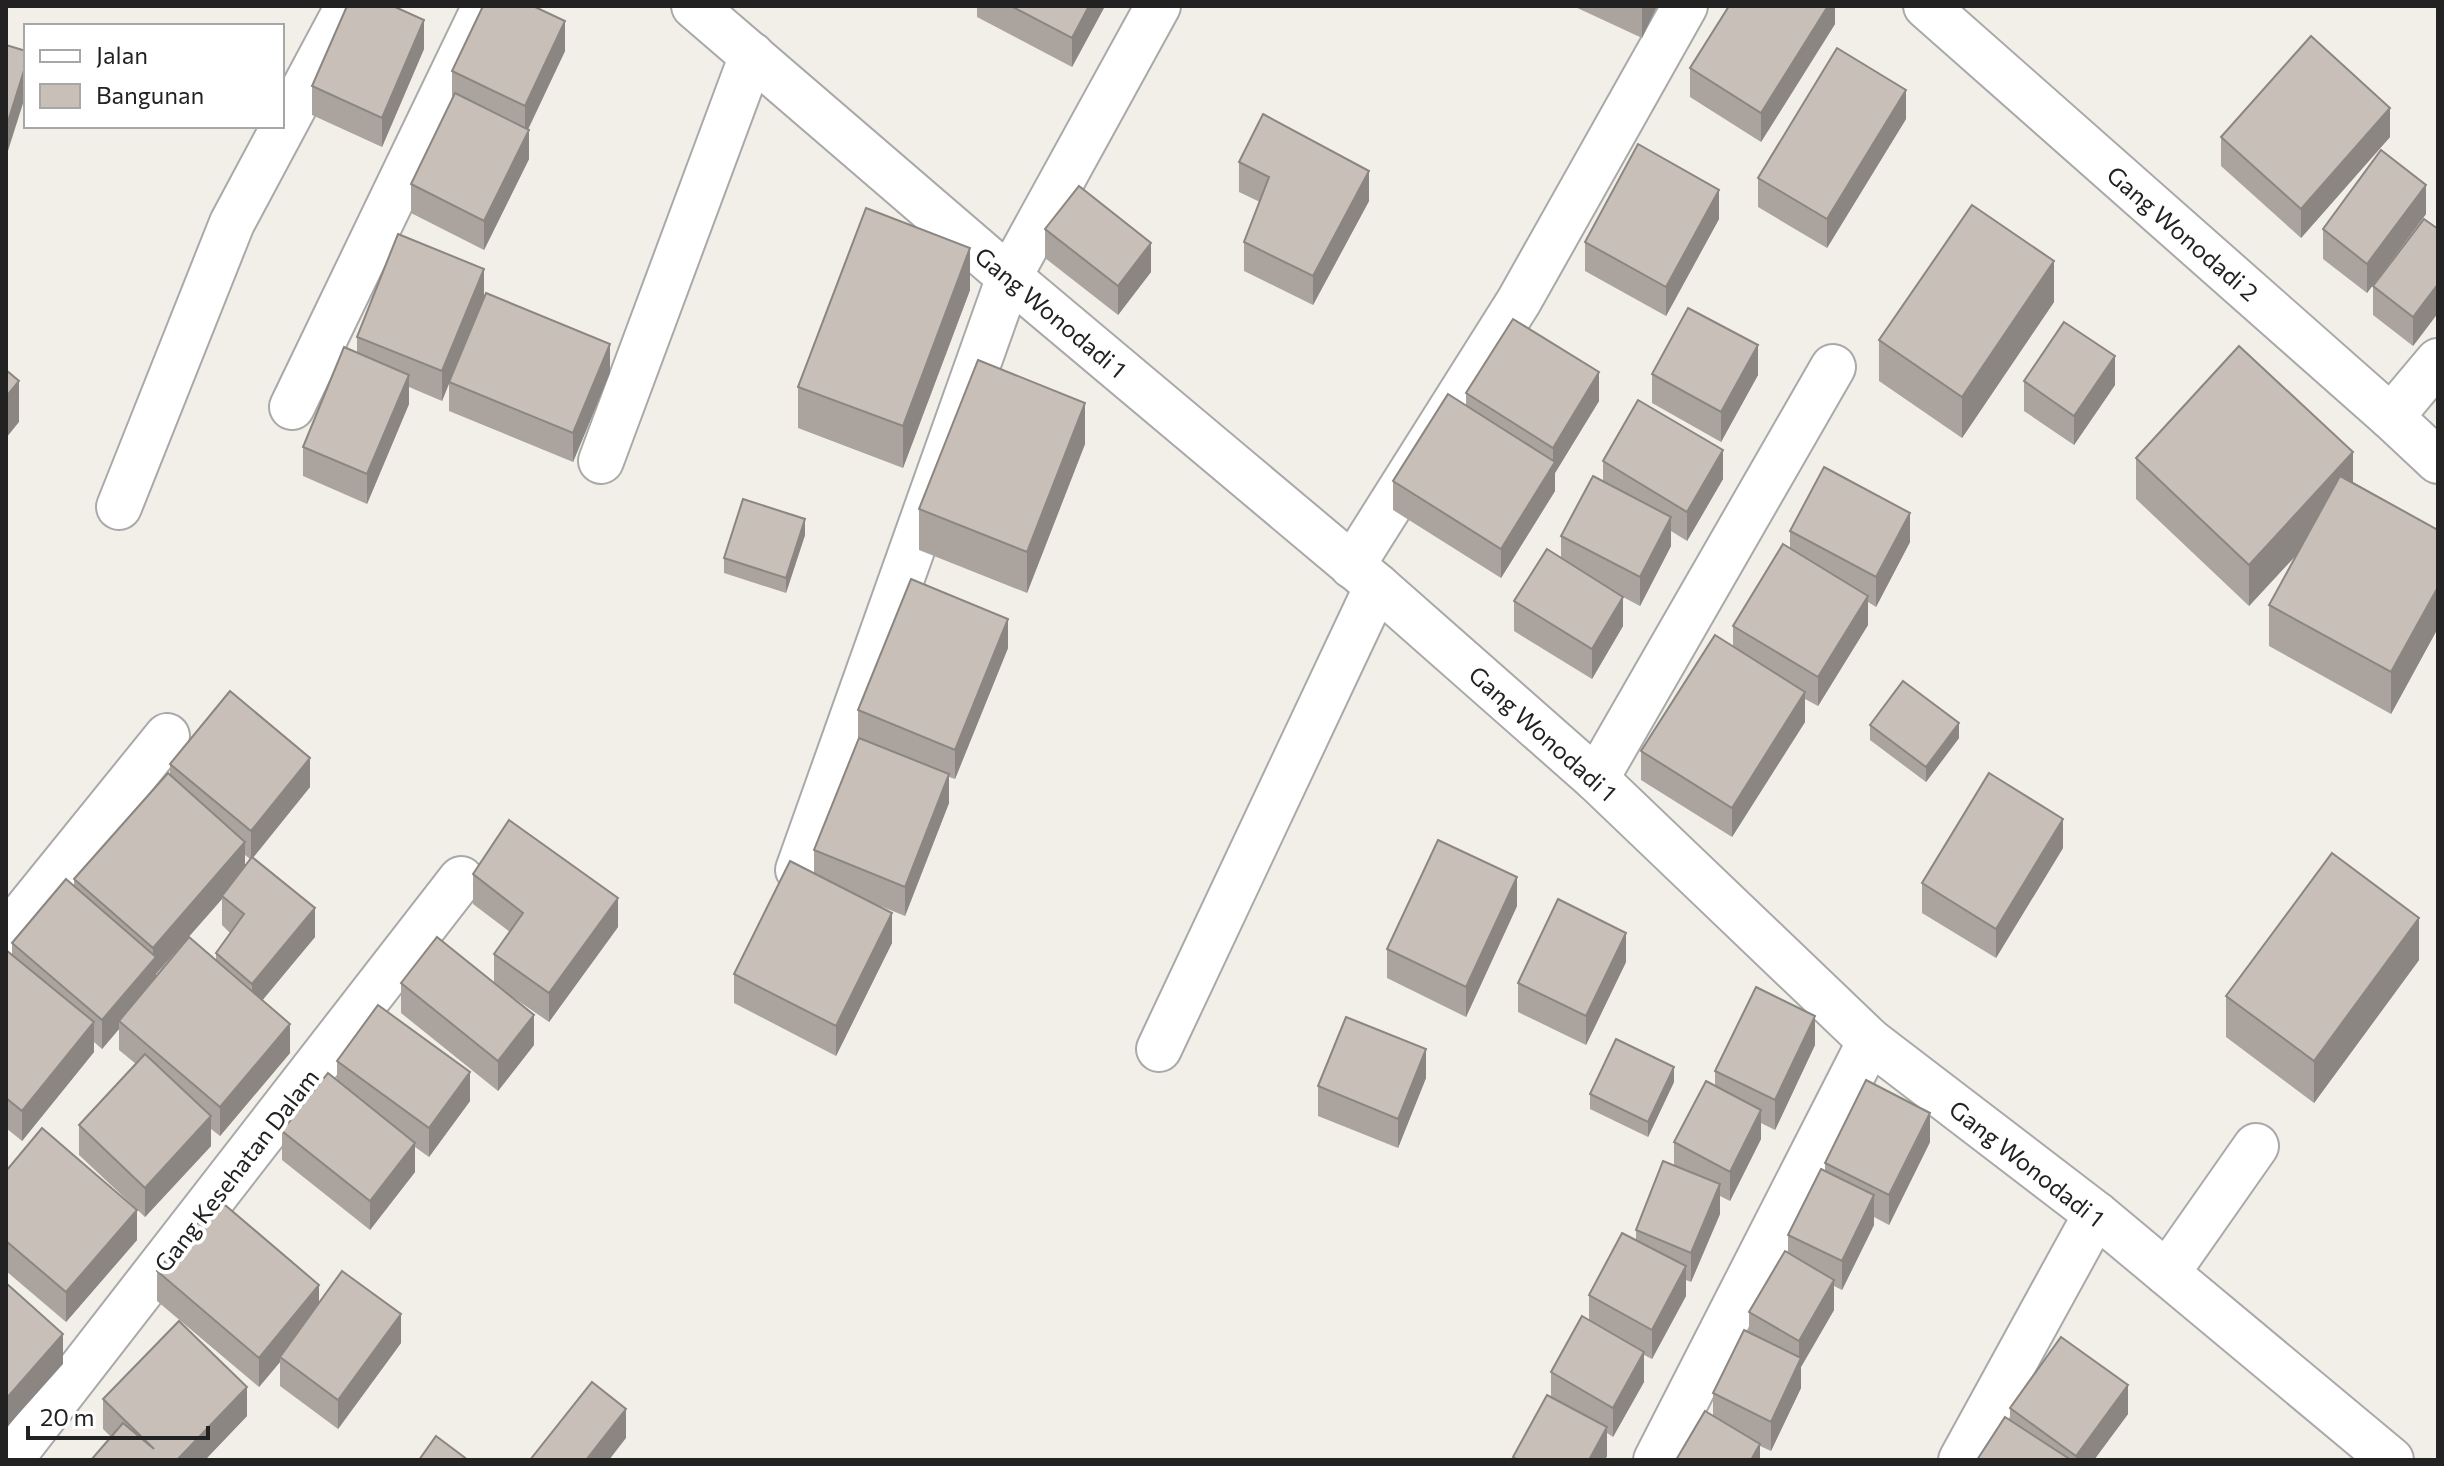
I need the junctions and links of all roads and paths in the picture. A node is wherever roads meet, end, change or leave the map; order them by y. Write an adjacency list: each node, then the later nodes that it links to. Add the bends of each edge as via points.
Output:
1 (348, 6): 8 (street)
2 (485, 6): 13 (street)
3 (694, 6): 7 (street, Gang Wonodadi 1)
4 (1158, 6): 10 (street)
5 (1685, 6): 18 (street)
6 (1926, 6): 14 (street, Gang Wonodadi 2)
7 (752, 55): 10 (street, Gang Wonodadi 1); 15 (street)
8 (284, 126)
9 (283, 128): 17 (street, via 232,223)
10 (1009, 277): 18 (street, Gang Wonodadi 1); 21 (street)
11 (2438, 361): 14 (street)
12 (1833, 367): 20 (street)
13 (292, 407)
14 (2391, 417): 16 (street, Gang Wonodadi 2)
15 (601, 461)
16 (2438, 461)
17 (119, 507)
18 (1365, 576): 20 (street, Gang Wonodadi 1); 25 (street)
19 (167, 736): 23 (street)
20 (1596, 779): 24 (street, Gang Wonodadi 1)
21 (798, 870)
22 (461, 879): 29 (street, Gang Kesehatan Dalam)
23 (6, 935)
24 (1870, 1041): 27 (street, Gang Wonodadi 1); 30 (street)
25 (1159, 1049)
26 (2256, 1146): 28 (street)
27 (2096, 1214): 28 (street, Gang Wonodadi 1); 31 (street)
28 (2167, 1273): 32 (street, Gang Wonodadi 1)
29 (10, 1460)
30 (1656, 1460)
31 (1961, 1460)
32 (2391, 1460)

